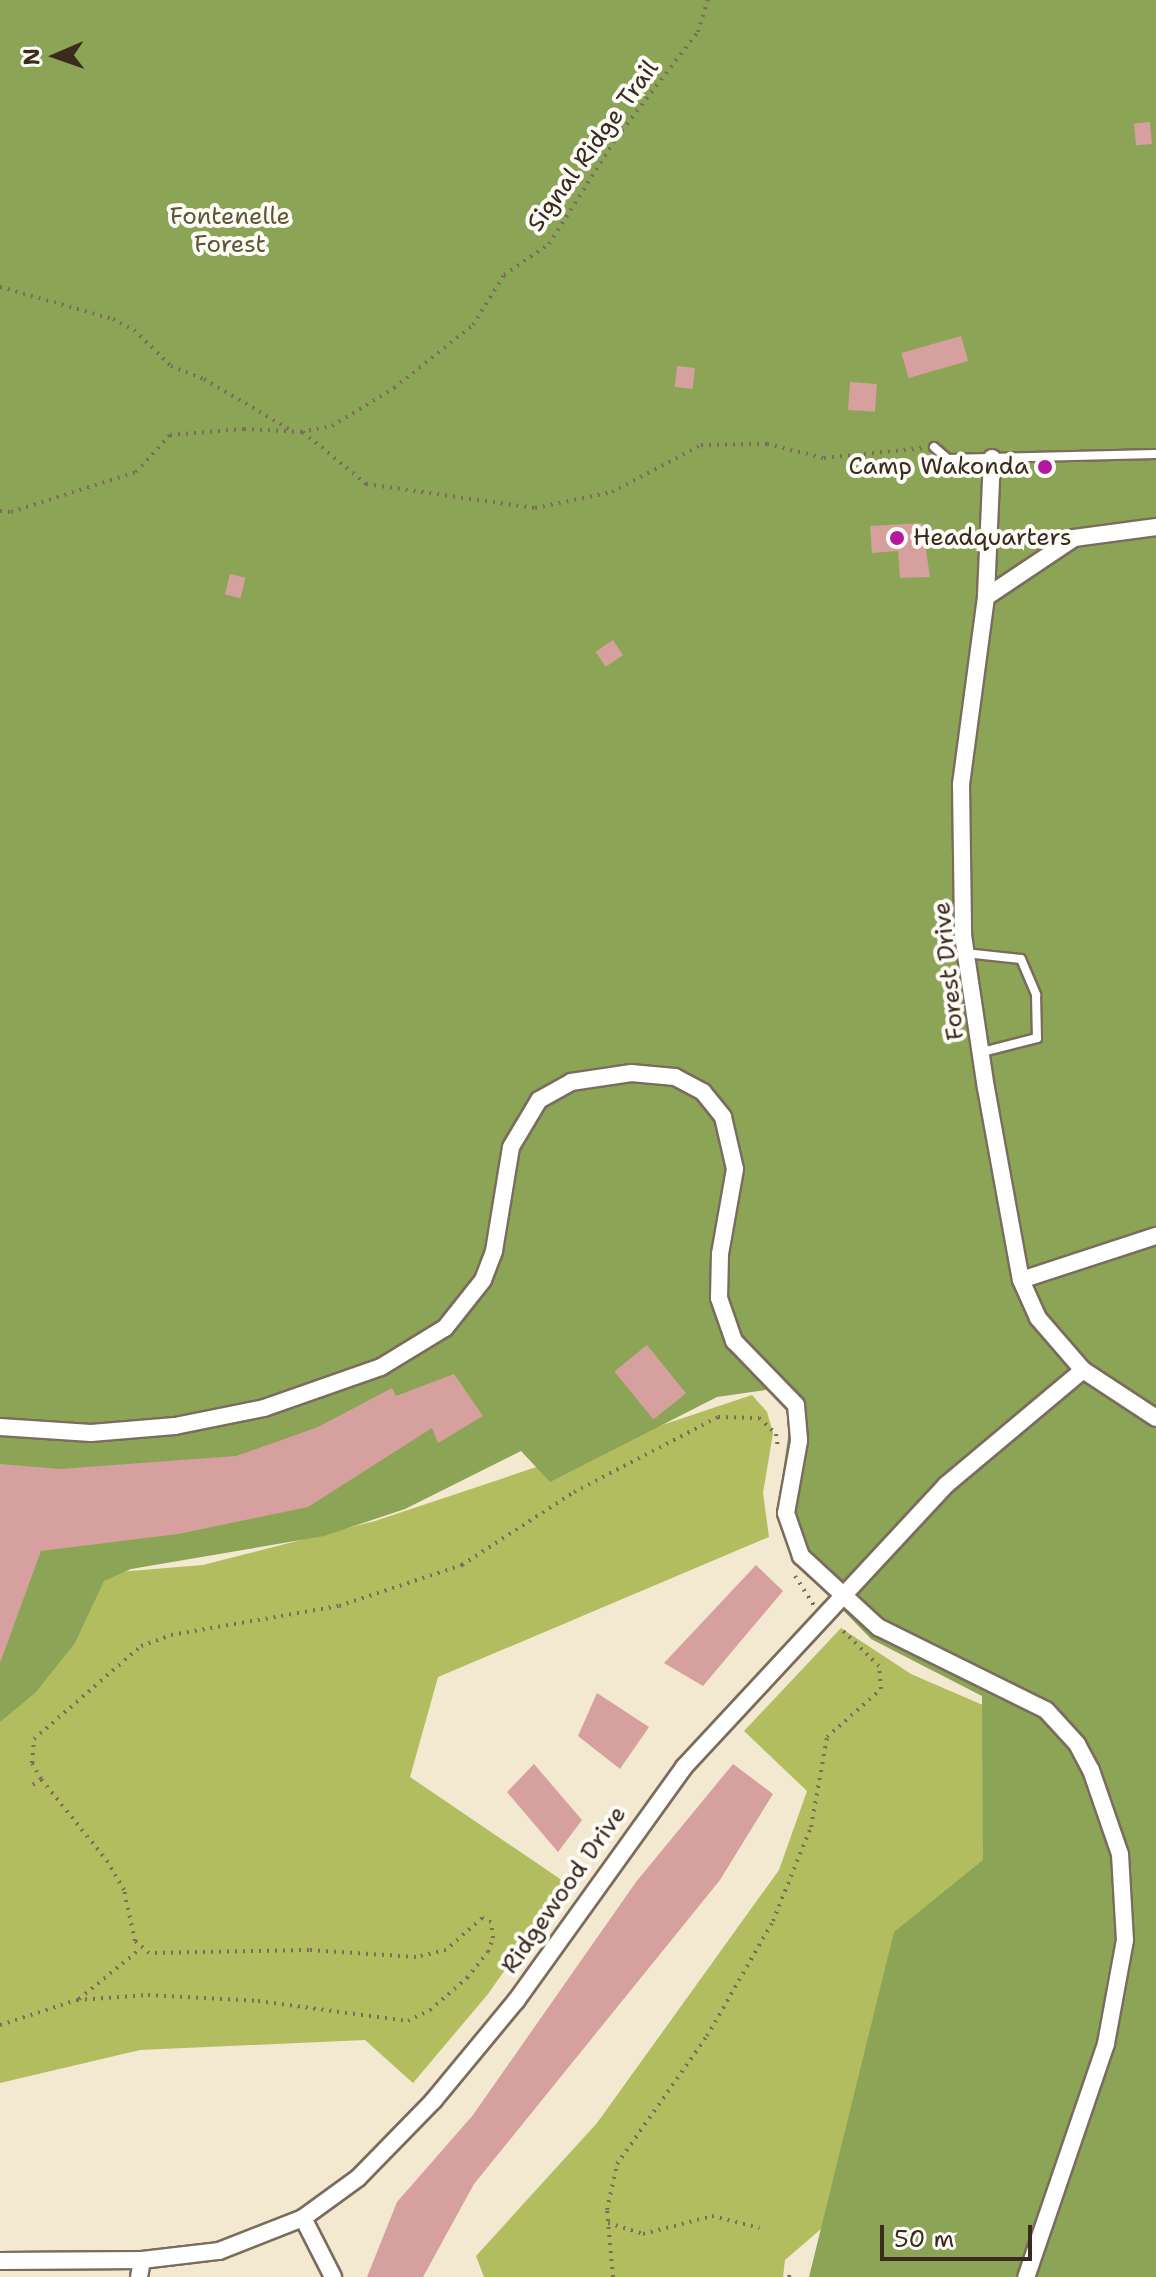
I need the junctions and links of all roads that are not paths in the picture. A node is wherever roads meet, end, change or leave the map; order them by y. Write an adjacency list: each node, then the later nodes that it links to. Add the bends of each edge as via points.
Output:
1 (934, 447): 3 (lane, via 948,459)
2 (1156, 454): 3 (lane)
3 (992, 458): 5 (street, Forest Drive)
4 (1156, 527): 5 (street, via 1074,538)
5 (986, 597): 6 (street, Forest Drive, via 961,784)
6 (965, 953): 7 (street, Forest Drive); 7 (lane, via 1021,959 1036,995 1037,1038)
7 (982, 1052): 9 (street, Forest Drive)
8 (1156, 1236): 9 (street)
9 (1021, 1280): 10 (street, Forest Drive, via 1038,1318)
10 (1083, 1370): 11 (street, Forest Drive); 13 (street, Ridgewood Drive, via 946,1485)
11 (1156, 1418)
12 (0, 1427): 13 (street, via 91,1433 175,1426 264,1408 381,1367 445,1328 483,1280 494,1251 511,1147 518,1127 539,1100 587,1077 675,1077 714,1103 729,1133 734,1188 720,1254 719,1298 734,1341 796,1405 799,1441 787,1490 791,1534 801,1556)
13 (840, 1596): 14 (street, Ridgewood Drive, via 684,1767 516,2001 434,2100 358,2178); 18 (street, via 917,1651 1046,1710 1077,1744 1117,1841 1125,1879 1126,1929 1106,2044)
14 (303, 2218): 16 (street, Ridgewood Drive, via 219,2251); 17 (street)
15 (0, 2261): 16 (street, Ridgewood Drive)
16 (140, 2268)
17 (333, 2277)
18 (1026, 2277)

